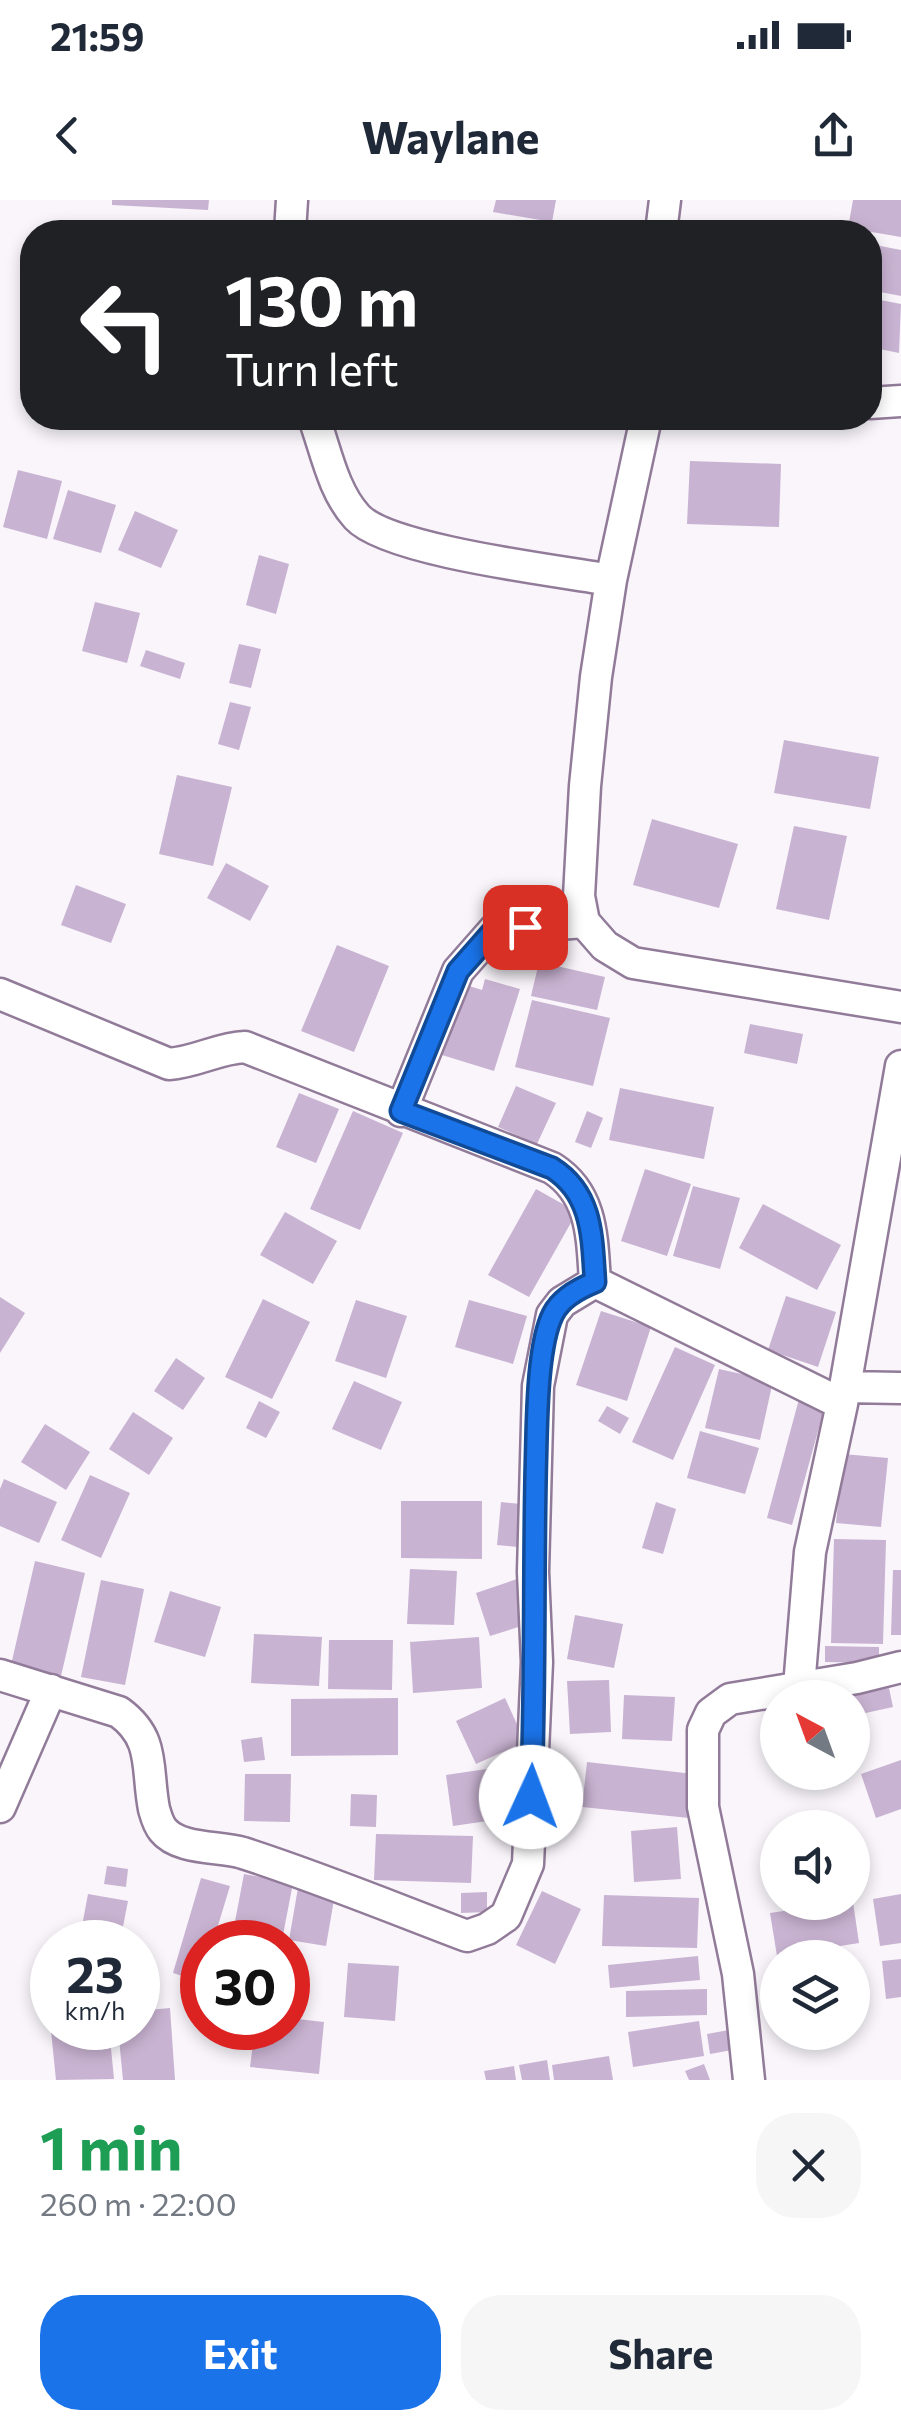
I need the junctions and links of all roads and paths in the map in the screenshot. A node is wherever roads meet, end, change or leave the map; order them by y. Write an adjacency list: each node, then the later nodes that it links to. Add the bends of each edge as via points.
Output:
1 (318, 430): 3 (street, via 340,494 367,526 426,547)
2 (643, 430): 3 (street)
3 (611, 580): 4 (street, via 585,786 579,896)
4 (584, 922): 6 (street, via 605,946 634,963); 8 (street, via 495,929 458,971)
5 (0, 994): 8 (street, via 169,1064 245,1047)
6 (901, 1007)
7 (900, 1074): 11 (street)
8 (401, 1111): 9 (street, via 566,1176 586,1204)
9 (595, 1282): 11 (street); 16 (street, via 552,1315 538,1386 528,1864 506,1916 467,1936 239,1852 181,1841 157,1820 145,1739 135,1724 120,1712)
10 (901, 1388): 11 (street)
11 (844, 1396): 14 (street, via 810,1552)
12 (901, 1667): 15 (street)
13 (0, 1674): 16 (street)
14 (799, 1680)
15 (844, 1680)
16 (51, 1690): 18 (street)
17 (760, 1694): 19 (street, via 730,1699 711,1712 703,1730 704,1806 738,1974)
18 (0, 1806)
19 (749, 2080)

